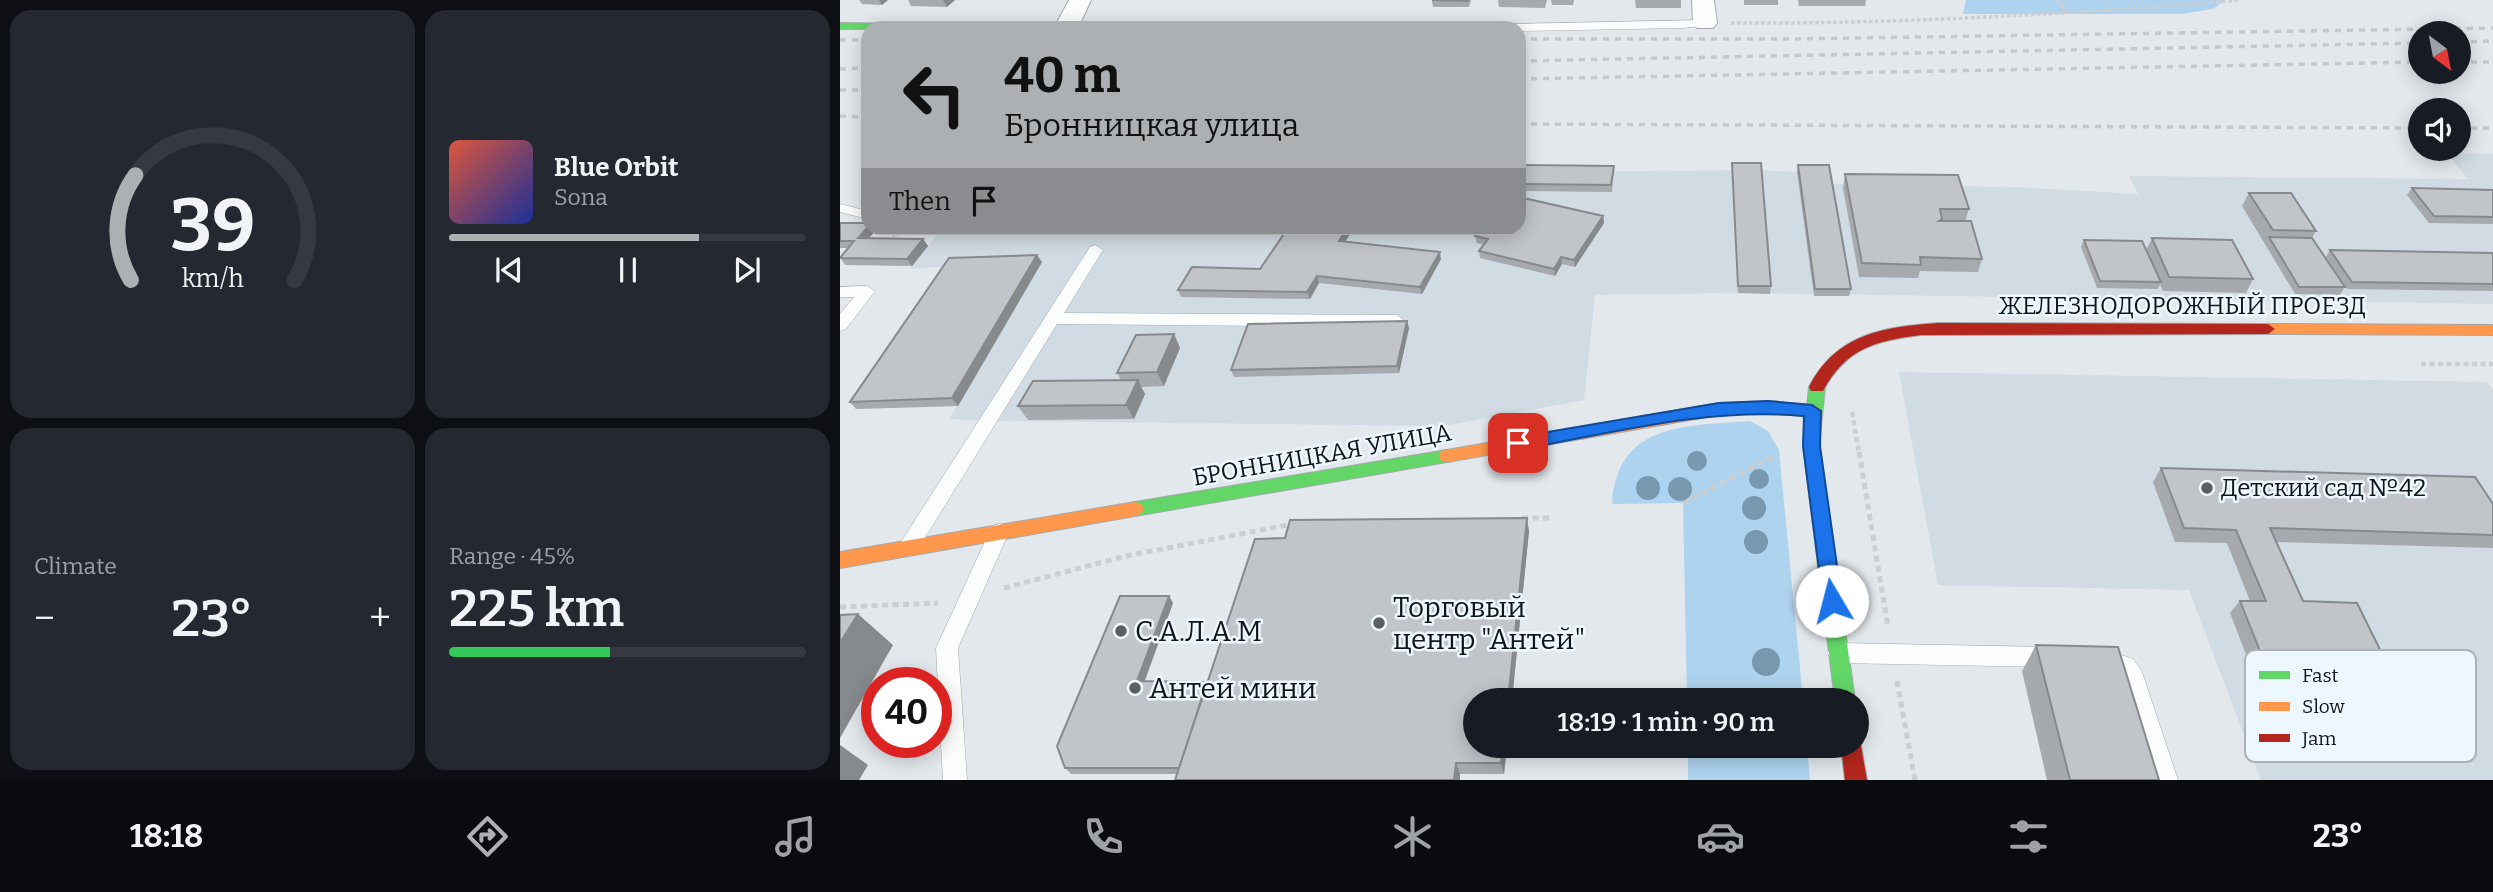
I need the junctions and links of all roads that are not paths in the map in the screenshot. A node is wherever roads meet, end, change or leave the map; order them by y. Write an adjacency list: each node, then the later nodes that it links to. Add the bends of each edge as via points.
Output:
1 (1080, 0): 3 (street)
2 (1704, 11): 6 (lane, via 1684,26)
3 (1070, 21)
4 (840, 26): 5 (street)
5 (861, 26)
6 (1526, 27)
7 (840, 208): 8 (lane)
8 (861, 213)
9 (1095, 250): 11 (lane)
10 (840, 292): 13 (lane, via 867,291)
11 (1052, 318): 12 (lane); 17 (lane)
12 (1396, 321)
13 (840, 325)
14 (2493, 330): 15 (street, ЖЕЛЕЗНОДОРОЖНЫЙ ПРОЕЗД, via 1905,330 1844,353 1826,371)
15 (1812, 411): 16 (street, БРОННИЦКАЯ УЛИЦА, via 1719,409); 19 (street, ЖЕЛЕЗНОДОРОЖНЫЙ ПРОЕЗД, via 1811,446)
16 (999, 532): 17 (street, БРОННИЦКАЯ УЛИЦА); 22 (lane, via 947,648)
17 (908, 548): 18 (street, БРОННИЦКАЯ УЛИЦА)
18 (840, 560)
19 (1839, 653): 20 (street, ЖЕЛЕЗНОДОРОЖНЫЙ ПРОЕЗД); 24 (lane, via 2116,661 2134,679)
20 (1844, 688)
21 (1853, 758): 23 (street)
22 (955, 780)
23 (1856, 780)
24 (2166, 780)

